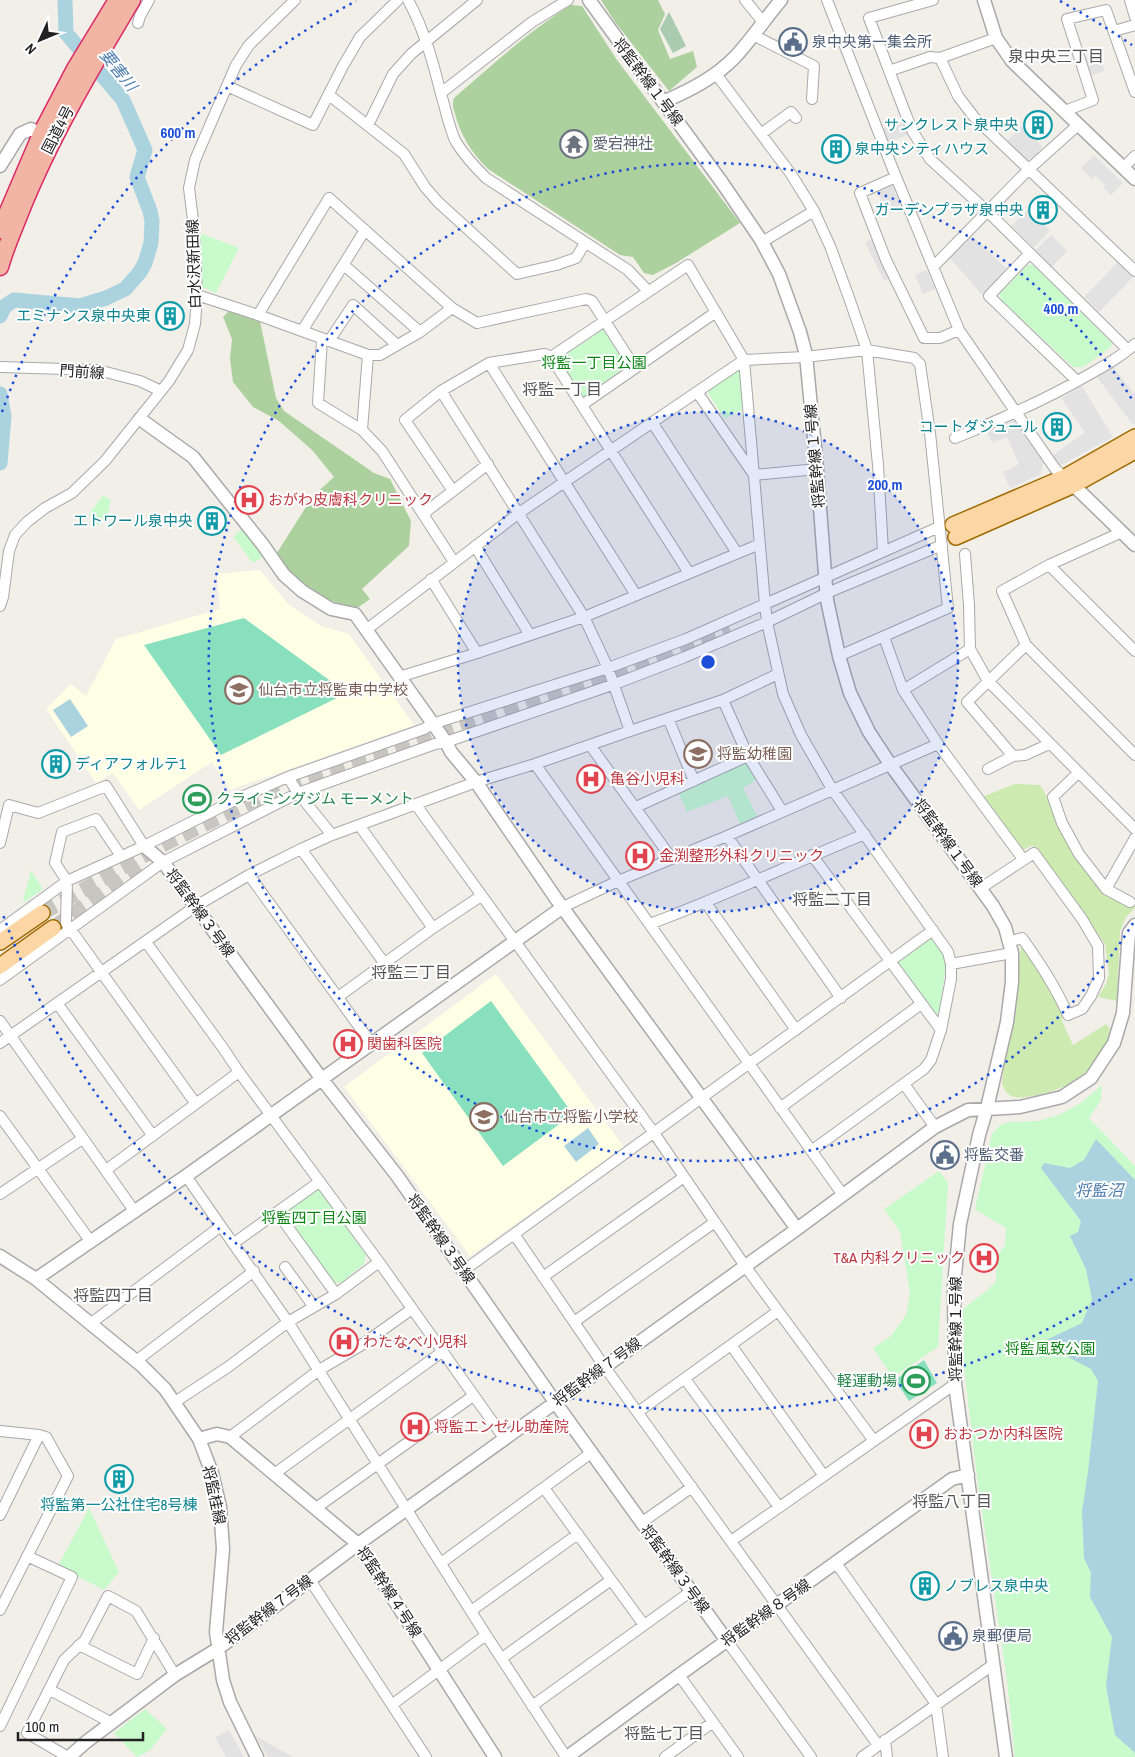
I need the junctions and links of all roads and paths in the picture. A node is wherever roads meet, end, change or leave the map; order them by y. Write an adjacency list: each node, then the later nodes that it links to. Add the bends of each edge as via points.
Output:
1 (117, 0): 24 (highway, 国道4号)
2 (132, 0): 24 (highway, 国道4号)
3 (149, 0): 18 (street)
4 (294, 0): 28 (street, 白水沢新田線, via 249,45)
5 (398, 0): 31 (street, via 360,37)
6 (408, 0): 23 (street)
7 (478, 0): 23 (street)
8 (568, 0): 30 (street, via 532,22)
9 (588, 0): 33 (street, 将監幹線１号線)
10 (745, 0): 17 (street)
11 (781, 0): 17 (street)
12 (827, 0): 44 (street)
13 (933, 0): 26 (street, via 869,18)
14 (984, 0): 22 (street)
15 (1130, 0): 16 (street)
16 (1135, 17)
17 (762, 22): 21 (street)
18 (138, 23)
19 (1135, 25): 20 (street)
20 (1114, 31): 29 (street); 34 (street, via 1106,10 1066,19 1094,100)
21 (753, 35): 27 (street); 32 (street, via 814,66)
22 (996, 38): 25 (street); 34 (street, via 1012,61)
23 (426, 43): 30 (street); 36 (street, via 411,54 394,74)
24 (93, 52): 39 (highway, 国道4号)
25 (940, 58): 26 (street, via 930,57); 43 (street, via 958,96 974,117)
26 (889, 71): 47 (street, via 913,132 930,159)
27 (716, 74): 33 (street); 38 (street)
28 (227, 86): 31 (street, via 313,125); 58 (street, 白水沢新田線, via 195,160 189,188)
29 (1135, 92)
30 (441, 93): 51 (street, via 456,142 474,167)
31 (329, 95): 36 (street)
32 (812, 99)
33 (663, 102): 50 (street, 将監幹線１号線)
34 (1065, 111): 37 (street)
35 (796, 118): 38 (street, via 791,112)
36 (368, 125): 51 (street, via 404,154 438,202 517,274 576,258)
37 (1078, 125): 42 (street); 43 (street)
38 (761, 134): 46 (street)
39 (48, 135): 41 (street, via 31,129 20,134); 48 (highway, 国道4号); 54 (highway, 国道4号)
40 (1135, 156): 42 (street)
41 (0, 166)
42 (1123, 168): 45 (street)
43 (1029, 169): 47 (street); 56 (street)
44 (896, 177): 55 (street); 63 (street, via 860,193 875,236 924,338 940,338)
45 (1135, 179)
46 (814, 210): 50 (street); 69 (street)
47 (988, 212): 52 (street); 55 (street)
48 (0, 230)
49 (365, 230): 53 (street); 59 (street); 61 (street, via 329,198)
50 (762, 242): 72 (street, 将監幹線１号線, via 779,274)
51 (585, 243): 57 (street, via 628,270)
52 (1030, 253): 68 (street); 77 (street, via 989,296)
53 (344, 265): 64 (street); 65 (street)
54 (0, 267)
55 (933, 267): 63 (street)
56 (1135, 271)
57 (648, 291): 60 (street, via 688,265); 62 (street)
58 (197, 295): 61 (street); 78 (street, 白水沢新田線, via 195,324 188,350)
59 (452, 308): 62 (street, via 477,323 586,299 592,301); 65 (street)
60 (716, 312): 73 (street); 76 (street)
61 (258, 315): 64 (street)
62 (605, 320): 71 (street); 76 (street)
63 (959, 330): 82 (street)
64 (302, 331): 66 (street)
65 (420, 332): 67 (street)
66 (325, 340): 67 (street, via 353,305); 70 (street); 85 (street, via 318,403)
67 (397, 345): 70 (street, via 380,355)
68 (1132, 347): 77 (street)
69 (867, 350): 72 (street); 98 (street, via 914,358 920,364); 104 (street)
70 (368, 355): 85 (street)
71 (551, 357): 74 (street, via 545,354); 81 (street)
72 (806, 357): 73 (street); 91 (street, 将監幹線１号線)
73 (744, 360): 80 (street); 92 (street)
74 (489, 363): 79 (street); 94 (street)
75 (0, 367): 78 (street, 門前線, via 98,370 140,381)
76 (635, 368): 81 (street)
77 (1077, 381): 82 (street)
78 (161, 391): 83 (street, 白水沢新田線)
79 (441, 391): 90 (street); 95 (street, via 406,420)
80 (697, 392): 84 (street); 92 (street)
81 (582, 405): 88 (street)
82 (1016, 413): 87 (street); 93 (street, via 1056,470)
83 (140, 419): 115 (street, 白水沢新田線, via 105,462 72,493 45,508 15,535 9,551); 118 (street, via 193,457 284,574 302,591 331,609 355,614)
84 (652, 422): 88 (street); 105 (street)
85 (362, 430): 97 (street, via 382,451)
86 (1135, 437): 93 (main road)
87 (955, 438)
88 (611, 450): 94 (street); 109 (street)
89 (1135, 451): 93 (main road)
90 (488, 464): 95 (street); 96 (street)
91 (817, 469): 92 (street); 110 (street, 将監幹線１号線)
92 (754, 475): 100 (street)
93 (1070, 481): 98 (main road); 99 (street)
94 (564, 482): 96 (street); 113 (street)
95 (453, 491): 97 (street)
96 (519, 512): 103 (street); 116 (street)
97 (423, 514): 107 (street)
98 (949, 529): 101 (street); 104 (street)
99 (1122, 532): 102 (street); 108 (street)
100 (760, 544): 105 (street); 114 (street)
101 (942, 545): 112 (street); 120 (street, via 948,608)
102 (1135, 545)
103 (475, 546): 107 (street); 119 (street)
104 (883, 551): 110 (street)
105 (737, 553): 109 (street)
106 (965, 554): 122 (street)
107 (454, 562): 111 (street)
108 (1049, 565): 121 (street, via 1002,591); 123 (street)
109 (689, 573): 113 (street)
110 (825, 576): 112 (street, 将監幹線１号線); 114 (street)
111 (431, 579): 118 (street); 124 (street)
112 (827, 593): 117 (street); 125 (street, 将監幹線１号線)
113 (636, 595): 116 (street)
114 (765, 604): 117 (street); 126 (street)
115 (0, 606)
116 (584, 617): 119 (street); 126 (street)
117 (767, 622): 127 (street); 130 (street)
118 (366, 630): 128 (street)
119 (530, 635): 124 (street)
120 (884, 637): 125 (street); 131 (street)
121 (1026, 645): 129 (street); 140 (street)
122 (970, 650): 129 (street); 131 (street)
123 (1135, 651)
124 (477, 653): 128 (street)
125 (839, 656): 144 (street, 将監幹線１号線, via 854,701)
126 (608, 668): 130 (street); 134 (street)
127 (778, 674): 132 (street); 150 (street, via 801,735)
128 (399, 677): 134 (street)
129 (988, 681): 138 (street); 142 (street, via 967,702)
130 (614, 684): 135 (street); 136 (street)
131 (903, 690): 137 (street)
132 (723, 700): 133 (street); 141 (street)
133 (668, 718): 135 (street); 148 (street)
134 (432, 724): 136 (street); 147 (street, via 424,730)
135 (630, 730): 139 (street)
136 (446, 742): 149 (street); 151 (street)
137 (938, 744): 144 (street); 167 (street)
138 (1049, 744): 142 (street, via 1025,755); 146 (street)
139 (590, 745): 143 (street); 153 (street)
140 (1135, 755)
141 (748, 756): 148 (street); 154 (street)
142 (1013, 756): 145 (street)
143 (536, 764): 149 (street); 172 (street)
144 (890, 764): 150 (street); 173 (street, 将監幹線１号線)
145 (988, 769)
146 (1078, 773): 156 (street); 174 (street, via 1053,797 1062,823 1079,854)
147 (288, 777): 151 (street); 162 (street)
148 (694, 781): 153 (street)
149 (476, 782): 152 (street); 179 (street)
150 (832, 789): 154 (street); 157 (street)
151 (298, 793): 158 (street); 168 (street)
152 (416, 805): 155 (street); 175 (street)
153 (636, 807): 166 (street)
154 (782, 811): 159 (street)
155 (359, 825): 158 (street); 183 (street)
156 (1135, 829)
157 (865, 834): 164 (street); 186 (street)
158 (332, 835): 163 (street)
159 (727, 836): 166 (street); 170 (street)
160 (1135, 838): 174 (street)
161 (0, 844): 162 (street, via 9,805 38,813 106,786)
162 (144, 846): 165 (street); 168 (street, 将監幹線３号線)
163 (301, 849): 169 (street); 193 (street)
164 (812, 855): 170 (street); 192 (street)
165 (121, 856): 171 (street); 171 (street, via 96,819 62,832 55,862)
166 (672, 859): 172 (street)
167 (1023, 860): 173 (street); 190 (street, via 1034,853 1098,946 1099,978 1092,996 1082,1009 1068,1015 1043,968 1022,938)
168 (163, 862): 178 (street, 将監幹線３号線); 184 (street)
169 (249, 875): 178 (street); 198 (street)
170 (756, 879): 177 (street); 199 (street)
171 (66, 881): 184 (street, via 66,923); 185 (street)
172 (618, 881): 179 (street); 181 (street)
173 (981, 888): 190 (street, 将監幹線１号線, via 1004,927)
174 (1106, 889): 176 (street)
175 (481, 896): 183 (street); 187 (street)
176 (1130, 902)
177 (706, 903): 181 (street); 203 (street)
178 (196, 906): 189 (street); 210 (street, 将監幹線３号線)
179 (563, 907): 187 (street); 212 (street)
180 (47, 921): 188 (main road); 191 (main road); 195 (main road)
181 (650, 924): 208 (street)
182 (1135, 925): 215 (street, 将監幹線７号線, via 1129,933 1123,1013 1114,1043 1091,1078 1062,1097 1020,1108)
183 (433, 928): 193 (street)
184 (70, 929): 196 (street); 197 (street)
185 (0, 930)
186 (933, 930): 192 (street); 194 (street, via 948,952)
187 (513, 941): 207 (street); 219 (street)
188 (0, 942)
189 (146, 942): 196 (street); 209 (street)
190 (1010, 947): 194 (street); 215 (street, 将監幹線１号線, via 1012,982 1007,1022)
191 (0, 954)
192 (890, 962): 199 (street); 201 (street)
193 (385, 964): 198 (street)
194 (951, 964): 204 (street)
195 (0, 966)
196 (102, 972): 200 (street); 213 (street)
197 (0, 980)
198 (338, 997): 207 (street)
199 (841, 998): 203 (street)
200 (57, 1003): 205 (street); 220 (street)
201 (921, 1004): 204 (street); 214 (street)
202 (0, 1021): 205 (street)
203 (796, 1030): 208 (street)
204 (940, 1030): 211 (street, via 931,1060)
205 (10, 1035): 206 (street); 221 (street)
206 (0, 1043)
207 (371, 1043): 210 (street)
208 (749, 1064): 212 (street); 214 (street)
209 (239, 1072): 213 (street); 216 (street)
210 (321, 1078): 216 (street); 243 (street, 将監幹線３号線, via 398,1177)
211 (904, 1084): 218 (street); 222 (street)
212 (702, 1098): 219 (street); 234 (street)
213 (196, 1104): 220 (street)
214 (780, 1108): 222 (street)
215 (987, 1108): 218 (street, 将監幹線７号線, via 968,1110); 259 (street, 将監幹線１号線, via 959,1233 954,1285)
216 (271, 1114): 225 (street); 227 (street)
217 (0, 1116): 223 (street)
218 (936, 1127): 229 (street, 将監幹線７号線)
219 (654, 1133): 226 (street); 235 (street)
220 (153, 1136): 224 (street)
221 (82, 1139): 223 (street); 224 (street)
222 (811, 1151): 229 (street)
223 (37, 1168): 228 (street); 236 (street)
224 (106, 1170): 230 (street)
225 (186, 1176): 230 (street); 233 (street)
226 (684, 1177): 232 (street); 244 (street)
227 (319, 1182): 231 (street); 239 (street)
228 (0, 1194)
229 (843, 1195): 234 (street, 将監幹線７号線)
230 (135, 1212): 236 (street)
231 (277, 1212): 237 (street); 246 (street)
232 (715, 1222): 241 (street); 251 (street)
233 (221, 1226): 237 (street); 252 (street)
234 (797, 1229): 241 (street, 将監幹線７号線)
235 (514, 1234): 243 (street); 244 (street)
236 (92, 1242): 245 (street)
237 (234, 1243): 242 (street)
238 (0, 1256): 245 (street, 将監桂線)
239 (379, 1262): 246 (street); 248 (street)
240 (285, 1266): 247 (street)
241 (745, 1266): 249 (street); 256 (street, 将監幹線７号線)
242 (254, 1271): 250 (street); 255 (street)
243 (463, 1271): 262 (street, 将監幹線３号線)
244 (543, 1277): 251 (street)
245 (36, 1279): 252 (street, 将監桂線)
246 (336, 1294): 247 (street)
247 (314, 1306): 250 (street)
248 (412, 1309): 254 (street); 257 (street)
249 (778, 1310): 253 (street); 270 (street)
250 (288, 1322): 257 (street); 261 (street)
251 (574, 1322): 256 (street)
252 (90, 1324): 255 (street, 将監桂線)
253 (731, 1345): 258 (street); 275 (street)
254 (442, 1352): 260 (street); 264 (street)
255 (136, 1361): 261 (street, 将監桂線)
256 (604, 1366): 262 (street, 将監幹線７号線); 263 (street)
257 (320, 1370): 264 (street); 267 (street)
258 (685, 1378): 263 (street); 279 (street)
259 (955, 1384): 270 (street); 274 (street, 将監幹線１号線)
260 (473, 1396): 268 (street); 272 (street)
261 (175, 1402): 269 (street, 将監桂線)
262 (555, 1402): 268 (street, 将監幹線７号線); 271 (street, 将監幹線３号線)
263 (638, 1412): 276 (street)
264 (350, 1419): 272 (street); 273 (street)
265 (0, 1431): 266 (street)
266 (39, 1435): 281 (street); 286 (street, via 46,1437 68,1476)
267 (230, 1437): 269 (street, via 217,1434); 273 (street, 将監幹線４号線)
268 (504, 1438): 280 (street, 将監幹線７号線)
269 (199, 1439): 300 (street, 将監桂線, via 220,1507 223,1548 216,1632)
270 (874, 1441): 275 (street)
271 (591, 1453): 277 (street); 282 (street, 将監幹線３号線)
272 (378, 1463): 278 (street); 280 (street)
273 (274, 1474): 278 (street, 将監幹線４号線)
274 (968, 1475): 288 (street, 将監幹線８号線, via 952,1479); 302 (street, 将監幹線１号線)
275 (824, 1476): 279 (street)
276 (692, 1487): 282 (street); 284 (street)
277 (544, 1488): 283 (street); 287 (street)
278 (316, 1508): 285 (street, 将監幹線４号線)
279 (779, 1508): 284 (street)
280 (407, 1509): 285 (street, 将監幹線７号線); 287 (street)
281 (0, 1515)
282 (641, 1523): 291 (street, 将監幹線３号線)
283 (578, 1534): 290 (street); 294 (street)
284 (731, 1541): 292 (street)
285 (358, 1544): 289 (street, 将監幹線７号線); 303 (street, 将監幹線４号線)
286 (27, 1556): 293 (street); 312 (street, via 72,1577)
287 (441, 1563): 294 (street)
288 (836, 1563): 292 (street, 将監幹線８号線); 308 (street)
289 (310, 1580): 300 (street, 将監幹線７号線); 307 (street)
290 (611, 1580): 295 (street); 301 (street)
291 (690, 1592): 295 (street); 298 (street, 将監幹線３号線)
292 (777, 1605): 298 (street, 将監幹線８号線); 313 (street)
293 (0, 1610)
294 (471, 1611): 296 (street)
295 (644, 1625): 309 (street)
296 (486, 1635): 301 (street); 303 (street)
297 (154, 1638): 299 (street, via 137,1674); 299 (street, via 136,1610 108,1596); 304 (street)
298 (727, 1641): 305 (street, 将監幹線８号線); 321 (street)
299 (80, 1645): 306 (street, via 64,1660)
300 (219, 1648): 304 (street, 将監幹線７号線); 315 (street, 将監桂線, via 230,1702)
301 (502, 1658): 309 (street)
302 (994, 1664): 308 (street); 325 (street, 将監幹線１号線)
303 (440, 1670): 307 (street); 317 (street, 将監幹線４号線)
304 (175, 1675): 310 (street, 将監幹線７号線)
305 (678, 1675): 311 (street); 318 (street, 将監幹線８号線)
306 (50, 1690): 310 (street); 314 (street, via 28,1733)
307 (392, 1704): 316 (street)
308 (936, 1704): 313 (street); 324 (street)
309 (532, 1706): 318 (street)
310 (112, 1722): 314 (street, 将監幹線７号線)
311 (713, 1722): 319 (street); 320 (street)
312 (0, 1726)
313 (882, 1743): 322 (street); 323 (street)
314 (69, 1757)
315 (257, 1757)
316 (426, 1757)
317 (495, 1757)
318 (567, 1757)
319 (665, 1757)
320 (738, 1757)
321 (811, 1757)
322 (862, 1757)
323 (887, 1757)
324 (944, 1757)
325 (1006, 1757)

